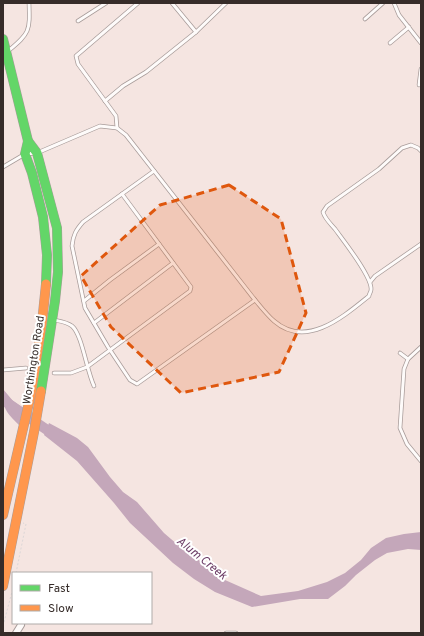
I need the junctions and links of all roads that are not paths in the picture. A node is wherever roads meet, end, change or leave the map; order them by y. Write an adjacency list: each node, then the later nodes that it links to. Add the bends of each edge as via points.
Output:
1 (29, 3): 15 (lane, via 29,29)
2 (106, 3): 9 (lane)
3 (138, 3): 18 (lane, via 76,56 78,64)
4 (172, 3): 11 (lane)
5 (226, 3): 11 (lane)
6 (383, 3): 8 (lane)
7 (394, 3): 10 (lane)
8 (365, 19)
9 (78, 21)
10 (409, 27): 13 (lane); 14 (lane)
11 (196, 32): 18 (lane)
12 (3, 39): 15 (main road, Worthington Road)
13 (390, 42)
14 (421, 43)
15 (6, 52): 20 (main road, Worthington Road)
16 (421, 69): 17 (lane)
17 (419, 85)
18 (105, 101): 19 (lane, via 116,116)
19 (117, 128): 22 (lane, via 100,126); 25 (lane, via 126,135)
20 (28, 141): 22 (main road, Worthington Road); 23 (main road, Worthington Road)
21 (421, 151): 30 (lane, via 411,145 402,148 323,212)
22 (37, 152): 23 (lane); 33 (main road, Worthington Road, via 57,228 58,272)
23 (25, 154): 24 (lane); 33 (main road, Worthington Road, via 32,173 45,232)
24 (3, 167)
25 (154, 171): 26 (lane); 31 (lane)
26 (122, 194): 27 (lane); 32 (lane, via 84,222 73,236 72,246)
27 (159, 244): 29 (lane); 32 (lane)
28 (421, 244): 30 (lane)
29 (173, 264): 34 (lane); 36 (lane, via 191,287 190,291)
30 (370, 282): 31 (lane, via 369,296 324,327 305,332 292,331 274,322)
31 (255, 300): 36 (lane, via 136,384 130,380)
32 (84, 301): 34 (lane)
33 (47, 320): 39 (lane, via 71,325 77,332); 44 (main road, Worthington Road)
34 (94, 323): 36 (lane)
35 (421, 347): 38 (lane)
36 (110, 350): 39 (lane)
37 (400, 353): 38 (lane)
38 (408, 359): 45 (lane, via 404,369 400,428 407,444)
39 (87, 367): 42 (lane, via 71,373); 43 (lane)
40 (26, 368): 41 (lane)
41 (3, 370)
42 (54, 373)
43 (94, 386)
44 (35, 396): 46 (main road, Worthington Road, via 19,446); 48 (main road, Worthington Road, via 31,448)
45 (421, 462)
46 (3, 515)
47 (3, 538): 48 (main road)
48 (13, 539): 49 (main road, Worthington Road)
49 (3, 586)
50 (21, 625): 51 (street)
51 (16, 633)
52 (226, 633): 53 (lane)
53 (236, 633)

